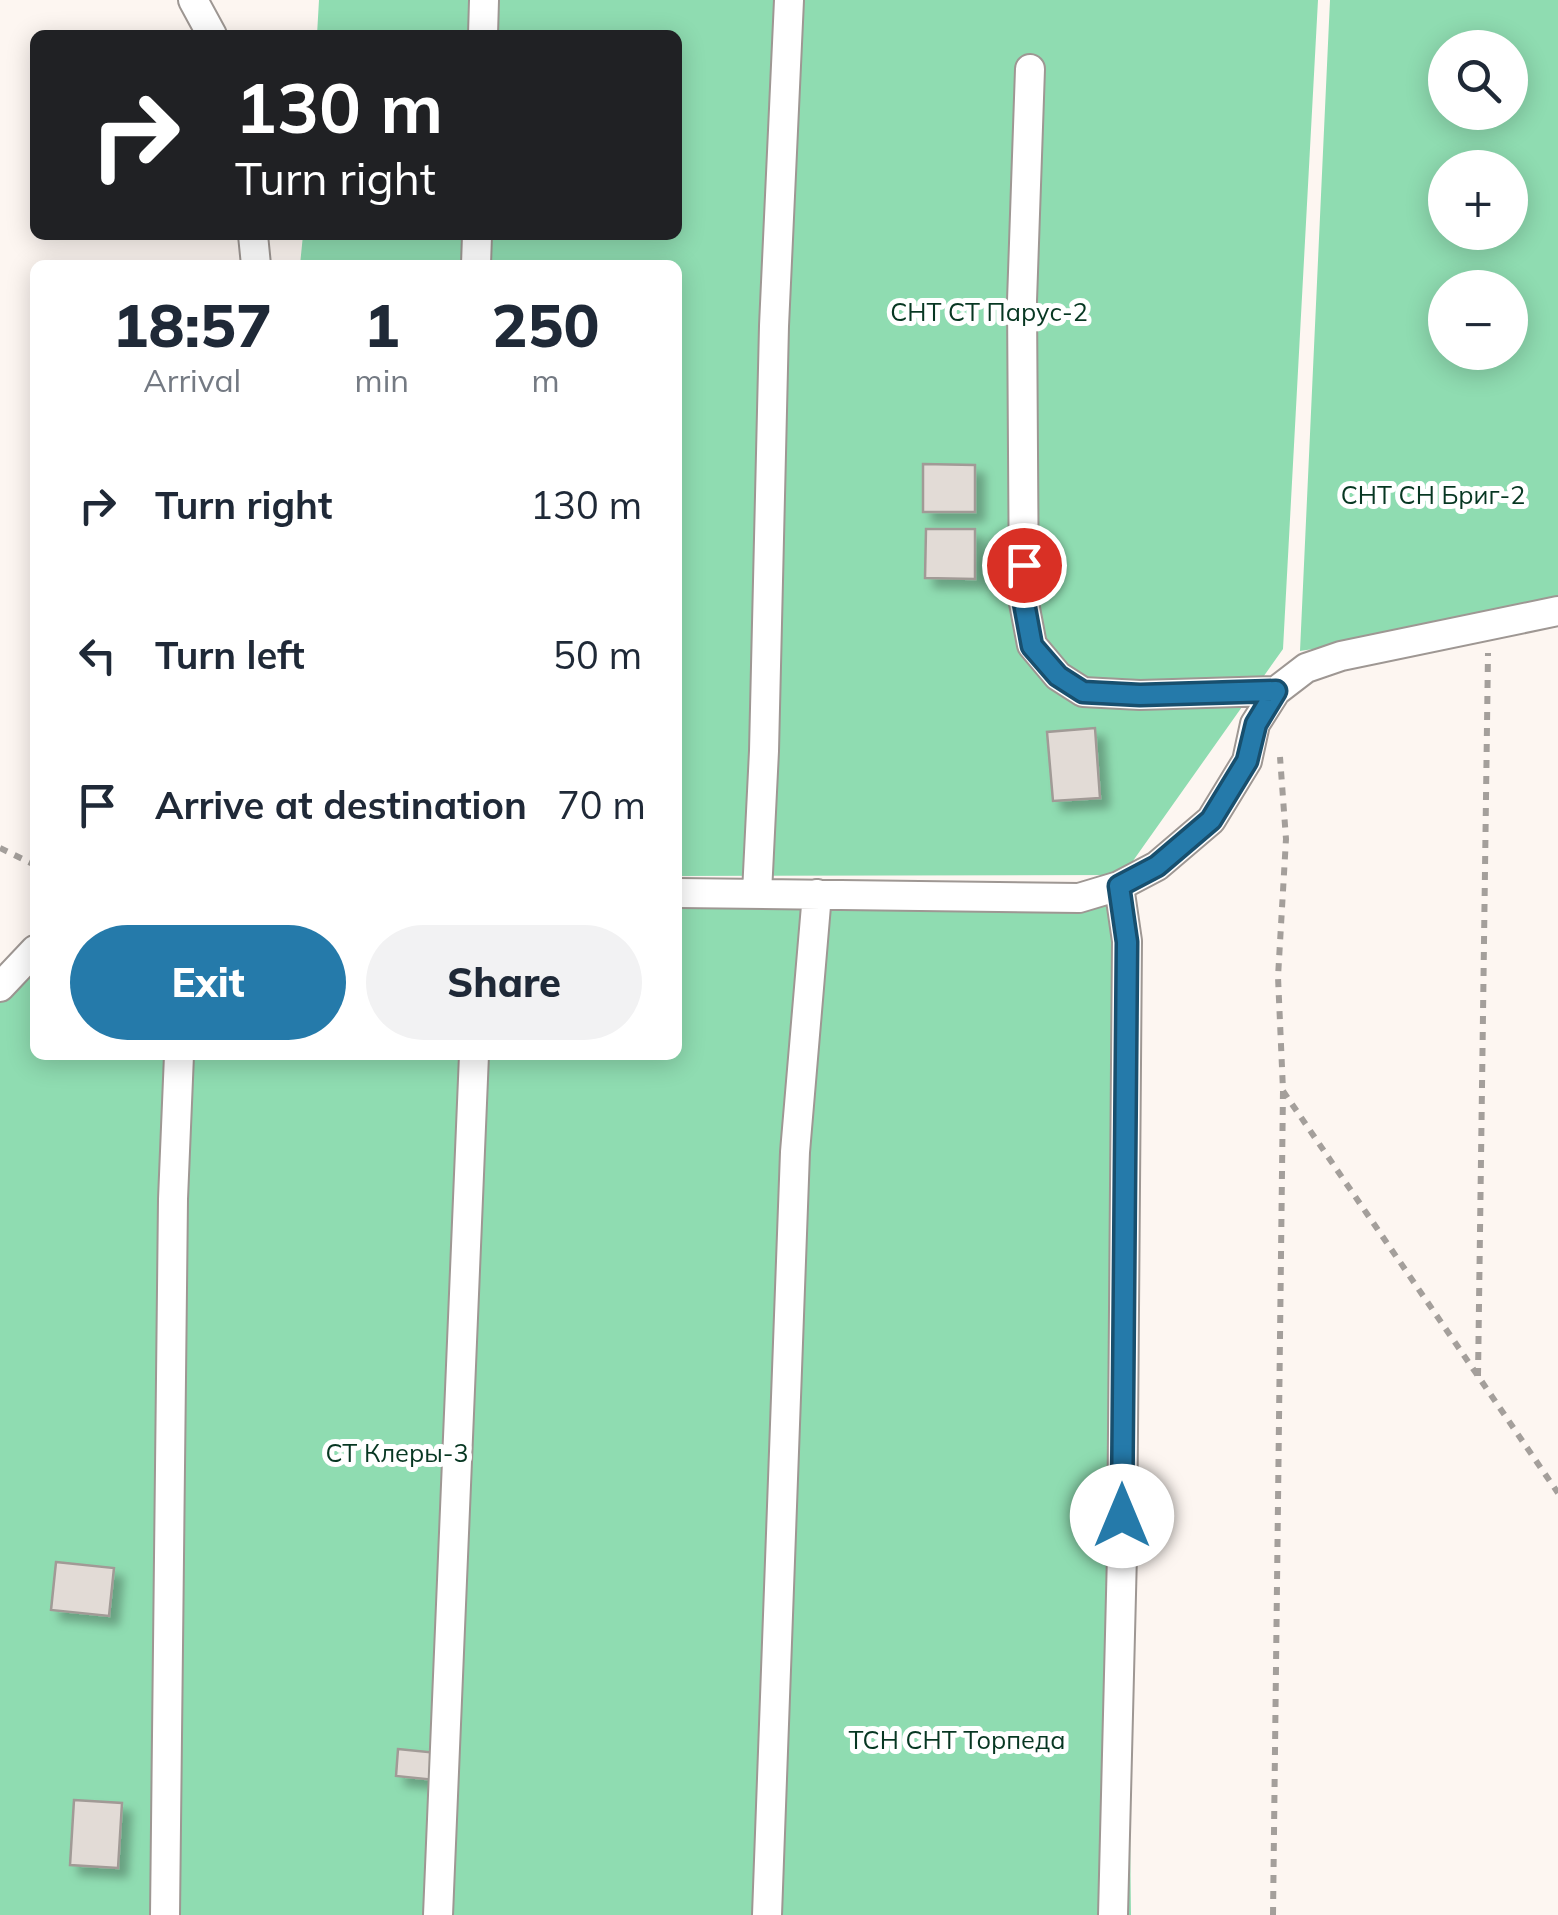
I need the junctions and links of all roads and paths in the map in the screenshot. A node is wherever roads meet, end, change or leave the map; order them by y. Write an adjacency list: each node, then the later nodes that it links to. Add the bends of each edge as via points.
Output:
1 (193, 0): 4 (street)
2 (484, 0): 5 (street)
3 (789, 0): 15 (street)
4 (209, 30)
5 (483, 30)
6 (1030, 69): 9 (street, via 1022,338 1024,603 1032,646 1083,692)
7 (1558, 611): 8 (street)
8 (1488, 626): 9 (street, via 1342,656 1306,668); 22 (path)
9 (1276, 691): 13 (street, via 1256,724 1247,761 1211,820 1157,866)
10 (1280, 747): 21 (path, via 1286,839 1278,977)
11 (0, 848): 12 (path)
12 (30, 862)
13 (1119, 886): 16 (street, via 1079,898); 27 (street, via 1127,961)
14 (682, 893): 15 (street)
15 (757, 894): 16 (street)
16 (816, 894): 26 (street, via 795,1152)
17 (30, 955): 18 (street)
18 (0, 986)
19 (180, 1060): 24 (street)
20 (474, 1060): 25 (street)
21 (1283, 1090): 22 (path); 28 (path)
22 (1478, 1376): 23 (path)
23 (1558, 1493)
24 (165, 1915)
25 (438, 1915)
26 (768, 1915)
27 (1113, 1915)
28 (1273, 1915)

